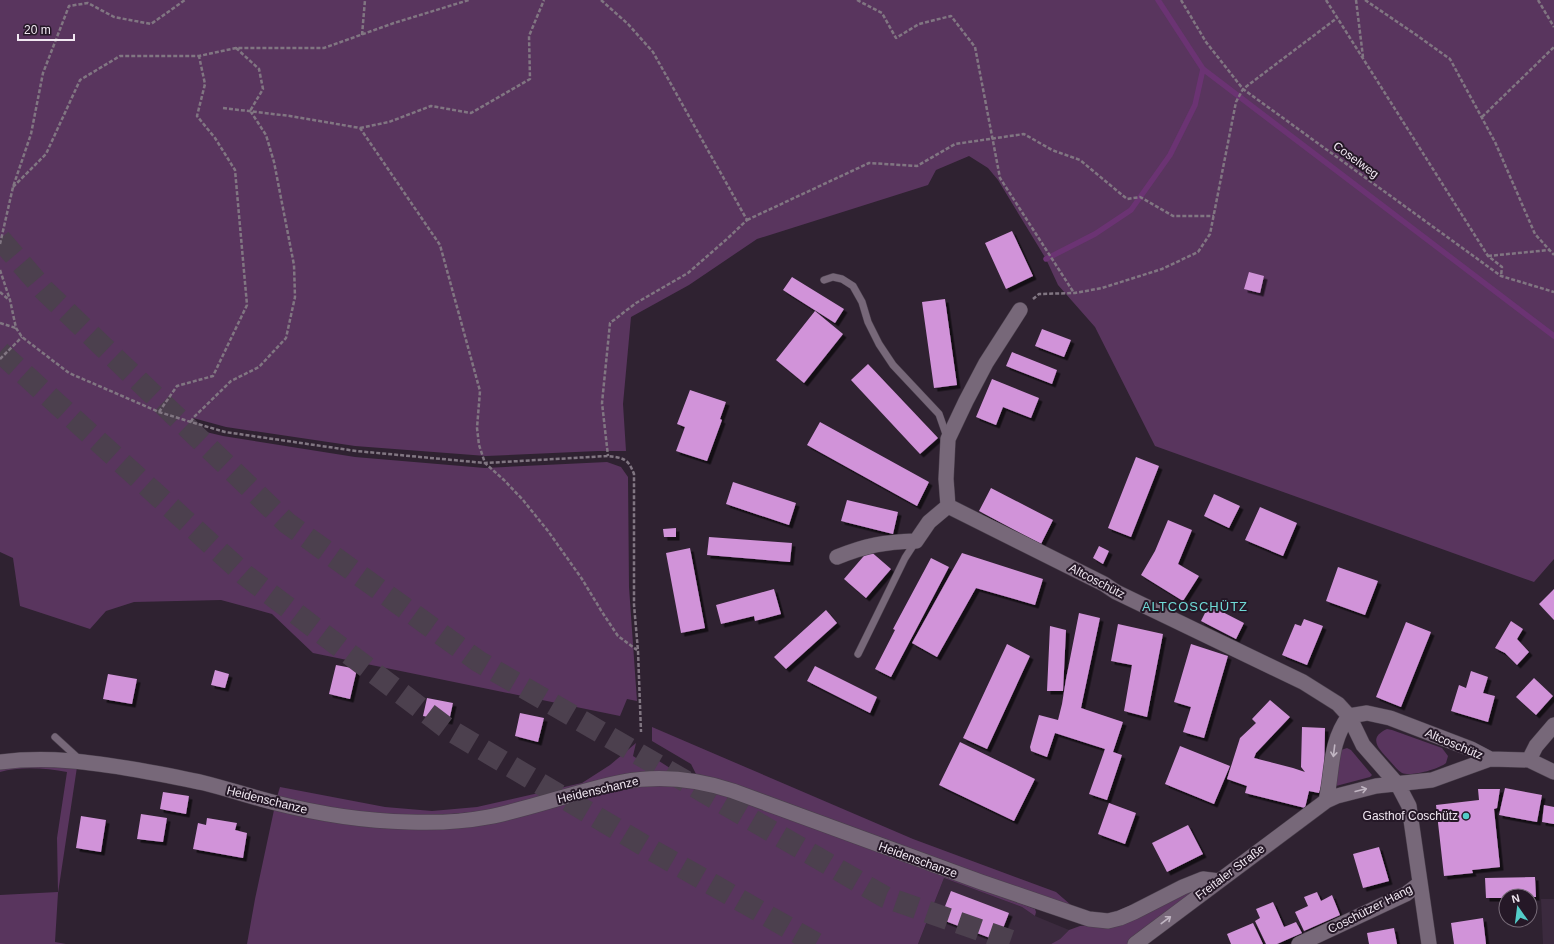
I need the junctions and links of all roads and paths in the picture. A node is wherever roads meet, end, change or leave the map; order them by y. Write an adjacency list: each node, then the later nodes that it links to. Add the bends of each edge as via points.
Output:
1 (185, 0): 25 (path, via 150,24 114,17 88,3 68,6 43,73 31,134)
2 (365, 0): 14 (path)
3 (469, 0): 14 (path)
4 (544, 0): 23 (path, via 530,36 530,79 471,113 431,106 388,122)
5 (602, 0): 27 (path, via 653,52)
6 (857, 0): 24 (path, via 882,13 896,38 919,24 951,16 975,47)
7 (1181, 0): 19 (path, Coselweg, via 1206,42)
8 (1326, 0): 12 (path)
9 (1356, 0): 18 (path)
10 (1365, 0): 22 (path, via 1450,59)
11 (1538, 0): 13 (path)
12 (1337, 18): 18 (path); 19 (path)
13 (1554, 27)
14 (362, 35): 16 (path, via 324,48)
15 (1554, 47): 22 (path)
16 (236, 48): 17 (path); 21 (path, via 259,68 263,89)
17 (199, 56): 25 (path, via 120,56 80,80 46,154); 45 (path, via 205,84 196,116 215,138 235,170 247,305 213,376 177,386)
18 (1363, 59): 31 (path)
19 (1243, 89): 26 (path, via 1236,102); 33 (path, Coselweg)
20 (223, 108): 21 (path)
21 (250, 111): 23 (path); 46 (path, via 266,135 274,162 294,265 295,297 286,338 260,367 231,380)
22 (1482, 117): 29 (path, via 1535,234)
23 (360, 128): 49 (path, via 440,245 480,391 477,428 479,446)
24 (992, 138): 26 (path, via 1024,134 1052,150 1080,160 1127,199 1140,197 1173,216); 27 (path, via 955,144 917,166 869,163); 37 (path, via 1000,178)
25 (13, 187): 28 (path)
26 (1214, 216): 37 (path, via 1210,234 1198,252 1162,269 1102,288)
27 (747, 220): 48 (path, via 688,273 636,303 610,323 602,403)
28 (0, 244)
29 (1550, 250): 30 (path); 31 (path)
30 (1554, 255)
31 (1488, 256): 33 (path, via 1502,267)
32 (0, 270): 39 (path)
33 (1501, 276): 36 (path, Coselweg)
34 (824, 280): 47 (lane, via 842,278 853,286 879,344 894,365 939,414)
35 (0, 292): 39 (path)
36 (1554, 292)
37 (1075, 293): 38 (path)
38 (1040, 294)
39 (10, 300): 42 (path)
40 (1020, 310): 47 (street, via 986,363)
41 (0, 324): 42 (path)
42 (16, 328): 43 (path)
43 (22, 337): 44 (path); 45 (path, via 69,372)
44 (0, 359)
45 (159, 412): 46 (path)
46 (191, 422): 49 (path, via 225,432 356,451)
47 (948, 439): 50 (street)
48 (608, 456): 49 (path); 53 (path, via 624,458 631,465 634,474 634,605)
49 (485, 463): 53 (path, via 514,490 548,530 618,636)
50 (948, 506): 51 (street, via 929,522); 55 (street, Altcoschütz, via 1116,592 1303,682 1338,704)
51 (916, 541): 52 (street, via 887,542 862,547); 54 (lane, via 905,558)
52 (838, 557)
53 (638, 651): 57 (path)
54 (858, 654)
55 (1349, 716): 59 (street, Altcoschütz, via 1367,713 1390,718 1471,749); 64 (street, Altcoschütz, via 1363,745); 65 (street, one-way to 65, via 1340,728 1334,745)
56 (1554, 725): 60 (street, via 1536,746)
57 (641, 732)
58 (55, 737): 61 (lane)
59 (1490, 759): 60 (street); 64 (street, Altcoschütz, via 1432,780)
60 (1529, 760): 63 (street)
61 (80, 761): 62 (street, Heidenschanze, via 44,759); 66 (street, Heidenschanze, via 205,783 301,809 359,819 410,822 487,817 623,782 656,779 690,780 733,791 1089,919 1108,921 1120,918 1203,879)
62 (0, 762)
63 (1554, 772)
64 (1398, 784): 65 (street, Altcoschütz, one-way to 64, via 1376,786); 67 (street, via 1409,806)
65 (1326, 801): 66 (street, Freitaler Straße)
66 (1219, 881): 68 (street, Freitaler Straße, one-way to 66)
67 (1419, 884): 69 (street, Coschützer Hang, via 1406,894); 70 (street)
68 (1135, 944)
69 (1299, 944)
70 (1429, 944)

